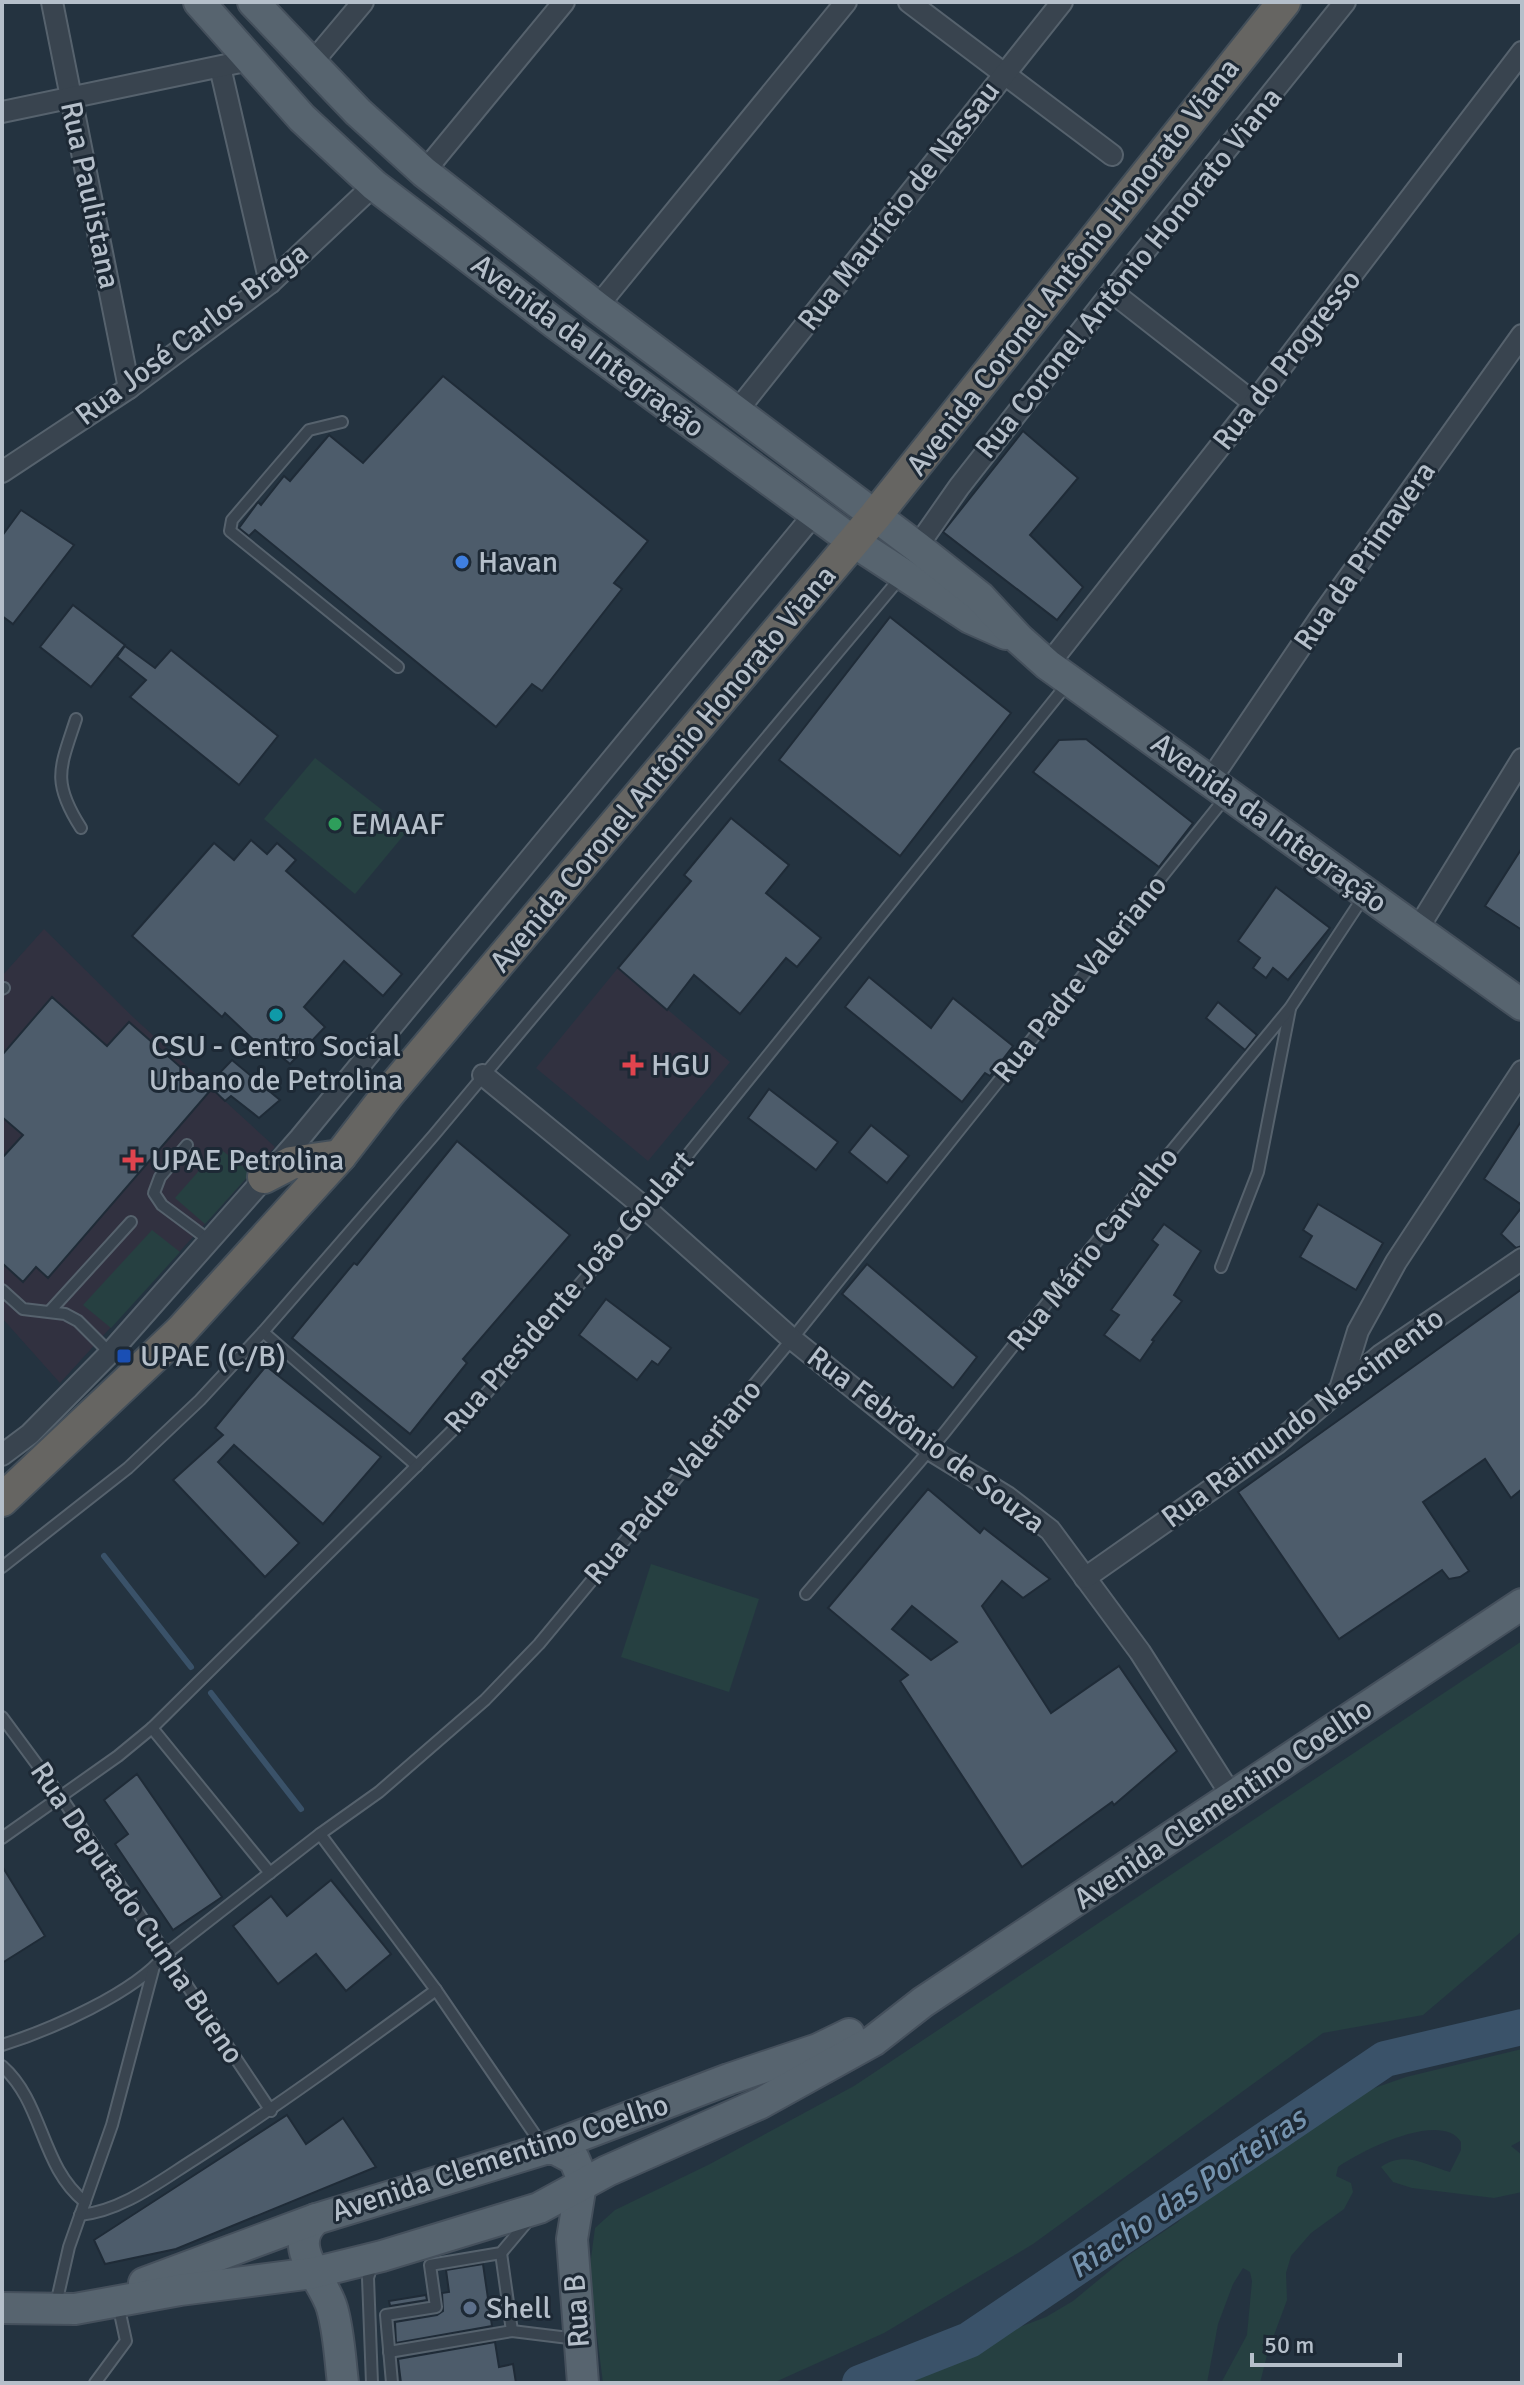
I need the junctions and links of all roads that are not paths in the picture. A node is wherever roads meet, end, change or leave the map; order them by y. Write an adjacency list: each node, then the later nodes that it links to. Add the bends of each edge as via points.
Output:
1 (52, 2): 16 (street, Rua Paulistana)
2 (199, 2): 12 (main road, Avenida da Integração)
3 (253, 2): 13 (main road, Avenida da Integração)
4 (363, 2): 13 (street)
5 (564, 2): 21 (street)
6 (846, 2): 25 (street)
7 (909, 2): 15 (street)
8 (1062, 2): 15 (street, Rua Maurício de Nassau)
9 (1284, 2): 33 (highway, Avenida Coronel Antônio Honorato Viana)
10 (1345, 2): 24 (street, Rua Coronel Antônio Honorato Viana)
11 (1522, 52): 28 (street, Rua do Progresso)
12 (250, 60): 14 (street); 19 (main road, Avenida da Integração)
13 (311, 64): 18 (main road, Avenida da Integração)
14 (220, 67): 16 (street); 23 (street)
15 (1004, 73): 20 (street); 29 (street, Rua Maurício de Nassau)
16 (70, 99): 17 (street); 27 (street, Rua Paulistana)
17 (2, 112)
18 (358, 112): 19 (main road, via 348,131); 21 (main road, Avenida da Integração)
19 (330, 144): 22 (main road, Avenida da Integração)
20 (1112, 155)
21 (424, 172): 25 (main road, Avenida da Integração)
22 (374, 185): 23 (street, Rua José Carlos Braga); 32 (main road, Avenida da Integração)
23 (270, 283): 27 (street, Rua José Carlos Braga)
24 (1112, 292): 28 (street); 35 (street, Rua Coronel Antônio Honorato Viana)
25 (597, 307): 29 (main road, Avenida da Integração)
26 (1522, 335): 42 (street, Rua da Primavera, via 1322,615)
27 (129, 388): 31 (street, Rua José Carlos Braga)
28 (1254, 403): 39 (street, Rua do Progresso)
29 (737, 411): 33 (main road, Avenida da Integração)
30 (342, 422): 38 (lane, via 309,430 232,520 230,531)
31 (2, 472)
32 (815, 513): 34 (main road, Avenida da Integração); 52 (street)
33 (875, 516): 34 (highway, Avenida Coronel Antônio Honorato Viana); 35 (main road, Avenida da Integração)
34 (854, 542): 36 (main road, Avenida da Integração); 51 (highway, Avenida Coronel Antônio Honorato Viana)
35 (917, 547): 37 (main road, Avenida da Integração, via 980,597)
36 (904, 574): 37 (main road, Avenida da Integração, via 970,618); 49 (lane)
37 (1019, 639): 39 (main road, Avenida da Integração)
38 (398, 667)
39 (1059, 672): 42 (main road, Avenida da Integração); 53 (lane, Rua Presidente João Goulart)
40 (76, 719): 43 (lane, via 60,775)
41 (1522, 759): 45 (street)
42 (1220, 786): 44 (main road, Avenida da Integração); 61 (lane, Rua Padre Valeriano)
43 (81, 828)
44 (1366, 893): 45 (main road, Avenida da Integração); 47 (lane, Rua Mário Carvalho)
45 (1417, 930): 46 (main road, Avenida da Integração)
46 (1522, 1005)
47 (1290, 1008): 57 (lane, via 1258,1172); 64 (lane, Rua Mário Carvalho)
48 (1522, 1071): 63 (street, via 1396,1262 1358,1331)
49 (483, 1075): 53 (street, Rua Febrônio de Souza); 60 (lane)
50 (187, 1145): 55 (lane, via 160,1177 154,1193)
51 (340, 1156): 52 (highway, via 291,1163); 67 (highway, Avenida Coronel Antônio Honorato Viana, via 181,1331)
52 (264, 1177): 55 (street)
53 (645, 1208): 61 (street, Rua Febrônio de Souza); 66 (lane, Rua Presidente João Goulart, via 466,1417)
54 (131, 1222): 59 (lane)
55 (209, 1240): 62 (street)
56 (1522, 1259): 63 (street, Rua Raimundo Nascimento)
57 (1221, 1267)
58 (2, 1290): 59 (lane, via 23,1309)
59 (50, 1311): 62 (lane, via 78,1321)
60 (263, 1332): 66 (lane); 68 (lane, via 128,1468)
61 (792, 1339): 64 (street, Rua Febrônio de Souza); 76 (lane, Rua Padre Valeriano, via 539,1644 485,1700 391,1782)
62 (110, 1353): 65 (street)
63 (1341, 1386): 69 (street, Rua Raimundo Nascimento, via 1276,1444)
64 (929, 1449): 69 (street, Rua Febrônio de Souza, via 1050,1530); 70 (lane, Rua Mário Carvalho)
65 (2, 1455)
66 (417, 1466): 73 (lane, Rua Presidente João Goulart)
67 (2, 1500)
68 (2, 1567)
69 (1085, 1578): 75 (street, Rua Febrônio de Souza, via 1140,1652)
70 (806, 1594)
71 (1522, 1604): 75 (main road, Avenida Clementino Coelho)
72 (2, 1717): 74 (lane, Rua Deputado Cunha Bueno)
73 (152, 1728): 74 (lane, Rua Presidente João Goulart); 78 (lane)
74 (61, 1797): 77 (lane, Rua Presidente João Goulart); 79 (lane, Rua Deputado Cunha Bueno)
75 (1233, 1798): 82 (main road, Avenida Clementino Coelho)
76 (320, 1834): 78 (lane, Rua Padre Valeriano); 81 (lane)
77 (2, 1838)
78 (270, 1873): 79 (lane, Rua Padre Valeriano)
79 (166, 1954): 80 (lane, Rua Padre Valeriano); 85 (lane, Rua Deputado Cunha Bueno)
80 (153, 1970): 83 (lane, Rua Padre Valeriano, via 73,2017); 88 (lane, via 112,2125)
81 (436, 1990): 85 (lane); 86 (lane)
82 (923, 2002): 86 (main road, Avenida Clementino Coelho, via 818,2049); 87 (main road, Avenida Clementino Coelho, via 873,2041 761,2103)
83 (2, 2045)
84 (2, 2066): 88 (lane, via 28,2097 56,2167)
85 (271, 2111): 90 (lane, via 155,2185 115,2206)
86 (545, 2149): 87 (main road, via 574,2159); 91 (main road, Avenida Clementino Coelho)
87 (582, 2184): 89 (main road, Avenida Clementino Coelho); 100 (main road, Rua B, via 572,2239)
88 (85, 2202): 90 (lane)
89 (539, 2208): 92 (lane); 93 (main road, Avenida Clementino Coelho)
90 (80, 2215): 98 (lane, via 69,2247)
91 (316, 2219): 94 (main road, via 303,2241); 98 (main road, Avenida Clementino Coelho)
92 (501, 2253): 99 (lane); 101 (lane, via 430,2265 436,2307 386,2315)
93 (382, 2256): 94 (main road, Avenida Clementino Coelho); 95 (lane, via 370,2269)
94 (327, 2270): 95 (lane, via 354,2270); 96 (main road, Avenida Clementino Coelho); 103 (main road, via 323,2287 332,2309)
95 (369, 2295): 104 (lane)
96 (118, 2301): 98 (main road, Avenida Clementino Coelho); 102 (lane, via 126,2341)
97 (2, 2308): 98 (main road, Avenida Clementino Coelho)
98 (65, 2310)
99 (512, 2331): 100 (lane); 101 (lane)
100 (579, 2340): 106 (main road, Rua B)
101 (389, 2352): 105 (lane)
102 (95, 2383)
103 (343, 2383)
104 (372, 2383)
105 (392, 2383)
106 (583, 2383)

